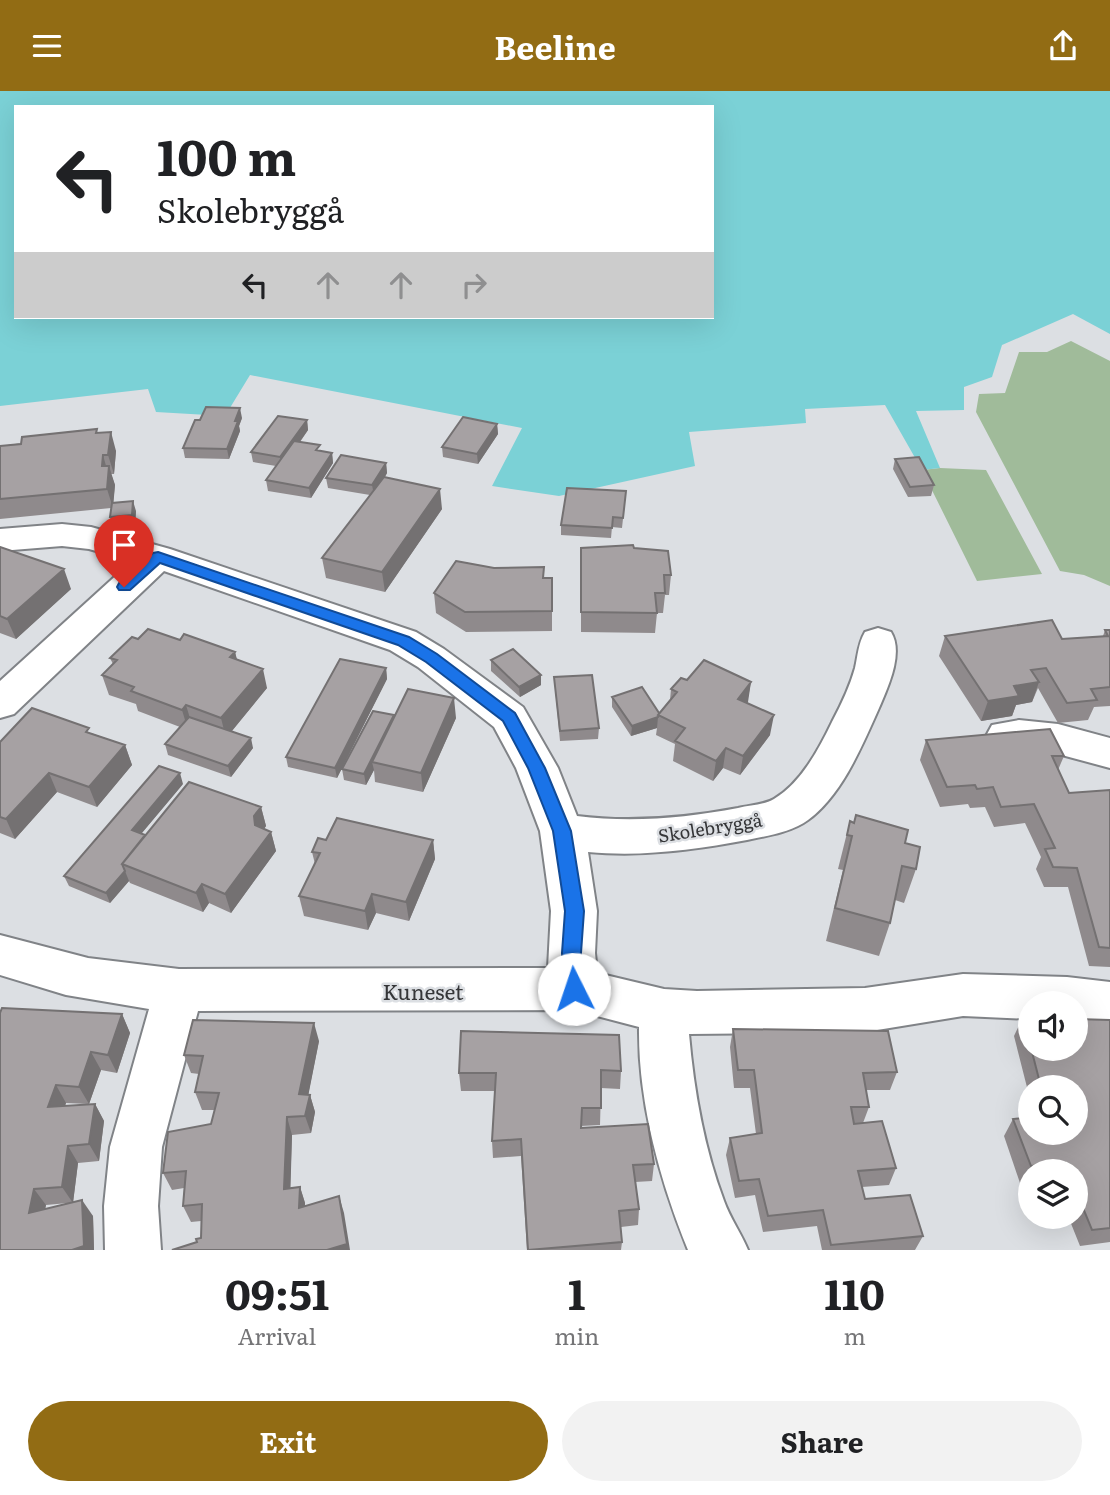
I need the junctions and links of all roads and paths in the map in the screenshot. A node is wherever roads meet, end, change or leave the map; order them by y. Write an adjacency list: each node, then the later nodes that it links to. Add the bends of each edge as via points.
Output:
1 (0, 540): 2 (street, via 62,535 91,538)
2 (158, 557): 4 (street); 7 (street, via 403,641 431,658 509,717 537,768)
3 (878, 641): 7 (street, Skolebryggå, via 875,664 845,739 793,808 765,819 671,836 608,838)
4 (0, 704)
5 (1004, 736): 6 (street, via 1026,734)
6 (1110, 753)
7 (562, 831): 9 (street, via 574,911)
8 (0, 955): 10 (street, Kuneset, via 95,981)
9 (574, 989): 10 (street, Kuneset); 12 (street, Kuneset)
10 (179, 990): 13 (street, via 136,1147)
11 (1110, 1004): 12 (street, Kuneset, via 963,995 865,1010)
12 (664, 1011): 14 (street, via 667,1069 696,1207 708,1237)
13 (133, 1250)
14 (720, 1250)

